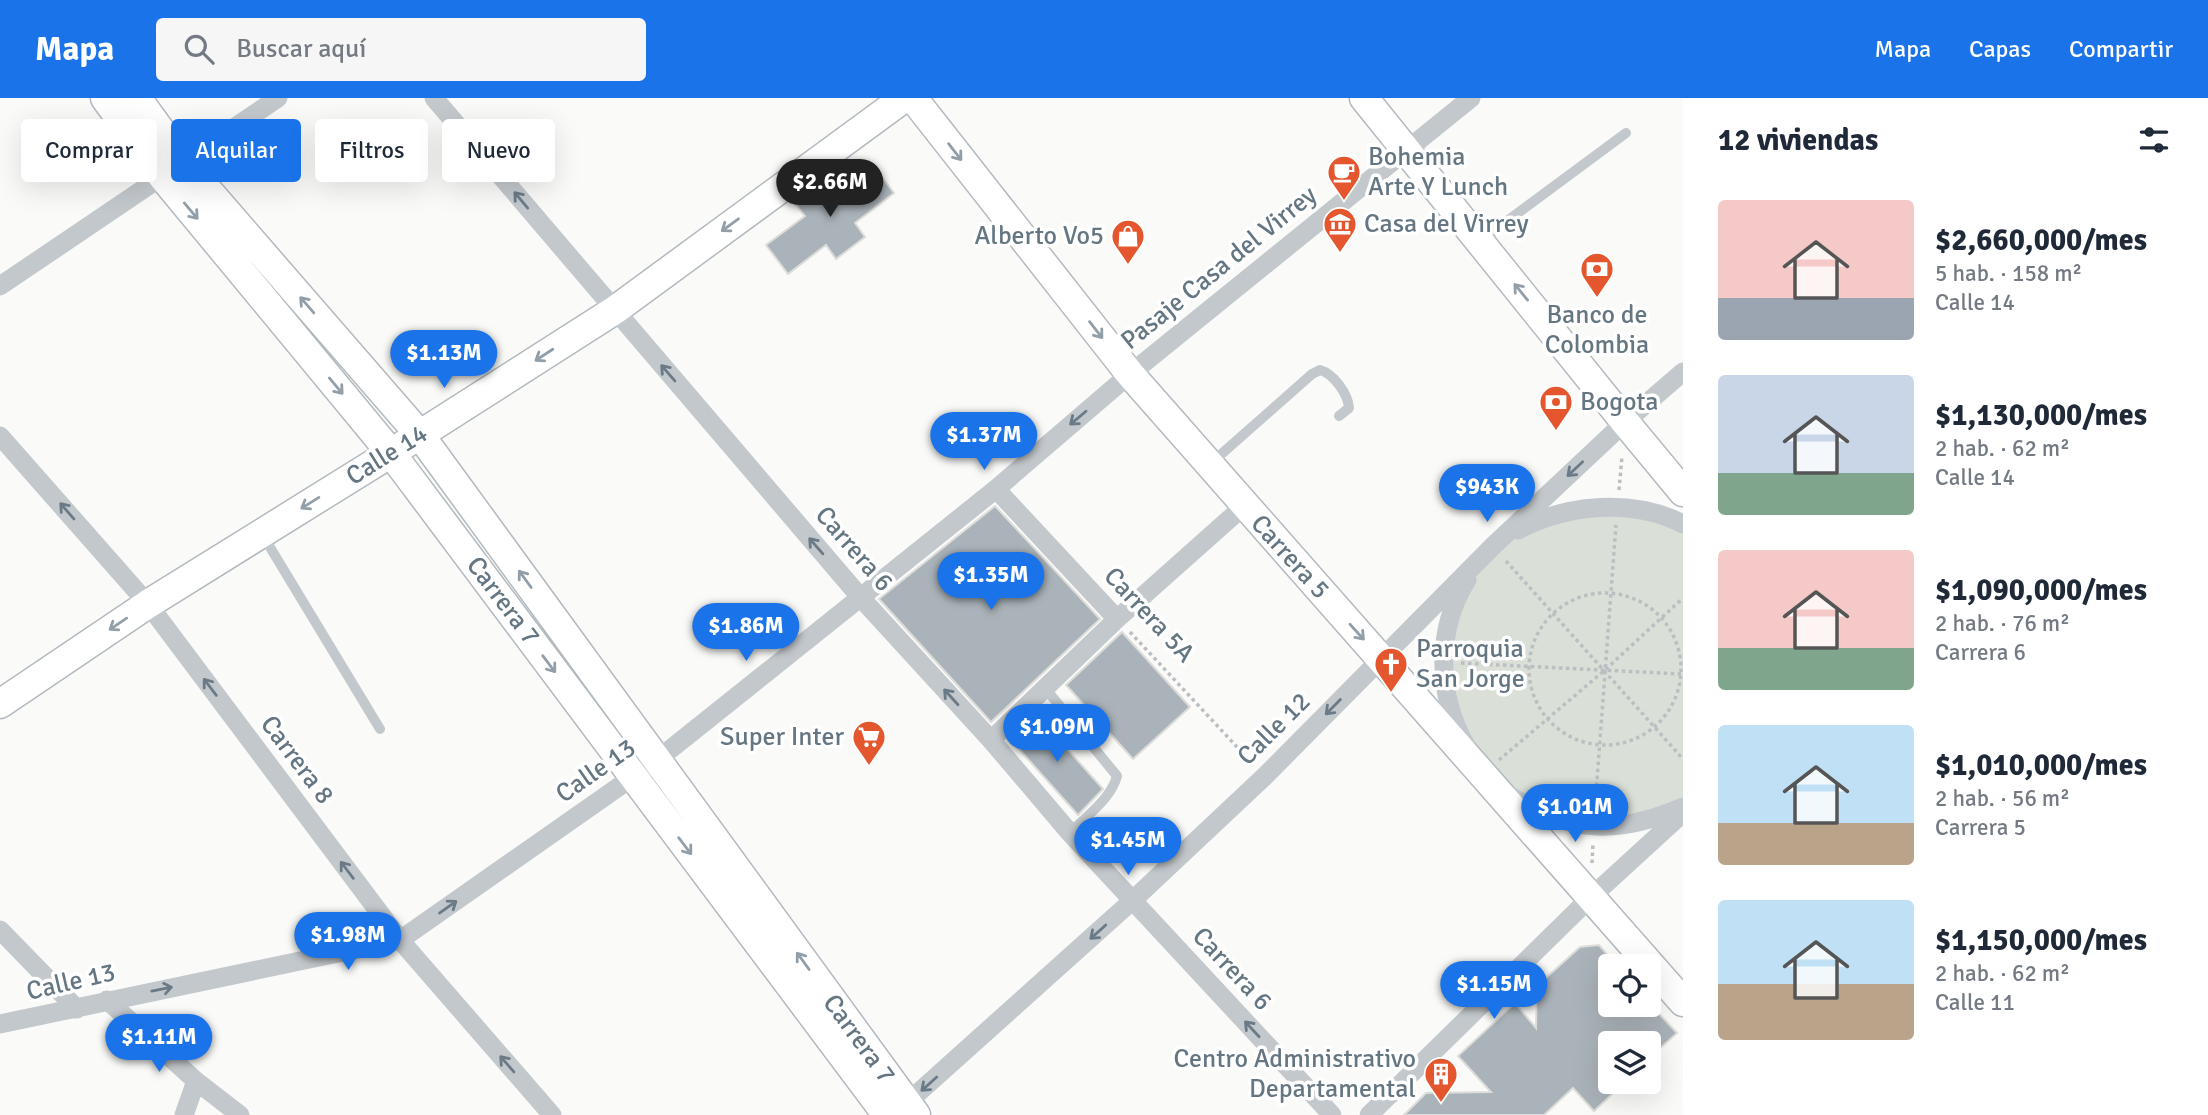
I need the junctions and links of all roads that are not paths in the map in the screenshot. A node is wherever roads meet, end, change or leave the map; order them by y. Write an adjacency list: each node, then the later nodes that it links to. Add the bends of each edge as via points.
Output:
1 (105, 98): 13 (main road, Carrera 7)
2 (137, 98): 12 (main road, Carrera 7)
3 (278, 98): 9 (street)
4 (434, 98): 19 (street, Carrera 6, one-way to 4)
5 (904, 98): 19 (main road, Calle 14, one-way to 19)
6 (912, 98): 21 (main road, Carrera 5, one-way to 21)
7 (1364, 98): 11 (main road)
8 (1471, 98): 11 (street)
9 (247, 119)
10 (1626, 133): 17 (lane)
11 (1407, 151): 17 (main road); 21 (street, Pasaje Casa del Virrey)
12 (171, 166)
13 (171, 168)
14 (171, 171): 18 (street)
15 (182, 182): 26 (main road, Carrera 7, one-way to 26)
16 (184, 182): 24 (main road, Carrera 7, one-way to 16)
17 (1480, 241): 23 (main road, one-way to 17)
18 (0, 286)
19 (615, 310): 24 (main road, Calle 14, one-way to 24); 34 (street, Carrera 6, one-way to 19)
20 (1683, 372): 23 (street, Calle 12)
21 (1130, 374): 27 (main road, Carrera 5); 28 (street, Calle 13, one-way to 28)
22 (1339, 416): 27 (lane, via 1349,408 1348,399 1329,373 1321,370)
23 (1625, 422): 29 (main road); 33 (street, Calle 12, one-way to 33)
24 (420, 435): 26 (main road, Calle 14); 42 (main road, Carrera 7, one-way to 24)
25 (0, 436): 35 (street, Carrera 8, one-way to 25)
26 (391, 453): 32 (main road, Calle 14, one-way to 32); 44 (main road, Carrera 7, one-way to 44)
27 (1209, 464): 30 (main road, Carrera 5)
28 (996, 488): 34 (street, Calle 13); 36 (street, Carrera 5A)
29 (1683, 492)
30 (1244, 506): 36 (street); 37 (main road, Carrera 5, one-way to 37)
31 (1683, 524): 33 (street, via 1648,512 1584,509 1521,528)
32 (261, 534): 35 (main road, Calle 14); 40 (lane)
33 (1493, 546): 37 (street, Calle 12); 43 (street, via 1457,600 1443,663 1458,733)
34 (861, 598): 41 (street, Carrera 6, one-way to 34); 42 (street, Calle 13)
35 (148, 604): 39 (main road, Calle 14, one-way to 39); 51 (street, Carrera 8, one-way to 35)
36 (1117, 619): 38 (street)
37 (1382, 659): 43 (main road, Carrera 5); 49 (street, Calle 12, one-way to 49)
38 (1044, 687): 41 (street); 47 (lane, via 1117,776 1105,797)
39 (0, 704)
40 (380, 729)
41 (990, 740): 47 (street, Carrera 6)
42 (657, 760): 44 (street, Calle 13); 57 (main road, Carrera 7, one-way to 42)
43 (1482, 775): 45 (street, via 1534,811 1594,827 1625,826); 48 (main road, Carrera 5)
44 (634, 777): 51 (street, Calle 13, one-way to 44); 57 (main road, Carrera 7, one-way to 57)
45 (1683, 807)
46 (1683, 813): 48 (street)
47 (1070, 833): 49 (street, Carrera 6)
48 (1590, 898): 53 (main road, Carrera 5); 62 (street)
49 (1133, 900): 57 (street, Calle 12, one-way to 57); 61 (street, Carrera 6, one-way to 49)
50 (0, 930): 54 (street)
51 (400, 940): 52 (street, Calle 13, one-way to 51); 60 (street, Carrera 8, one-way to 51)
52 (107, 1000): 54 (street, Calle 13); 56 (street)
53 (1683, 1002)
54 (77, 1009): 55 (street, Calle 13)
55 (0, 1024)
56 (196, 1080): 58 (street); 59 (street)
57 (901, 1112)
58 (184, 1115)
59 (240, 1115)
60 (552, 1115)
61 (1332, 1115)
62 (1369, 1115)

